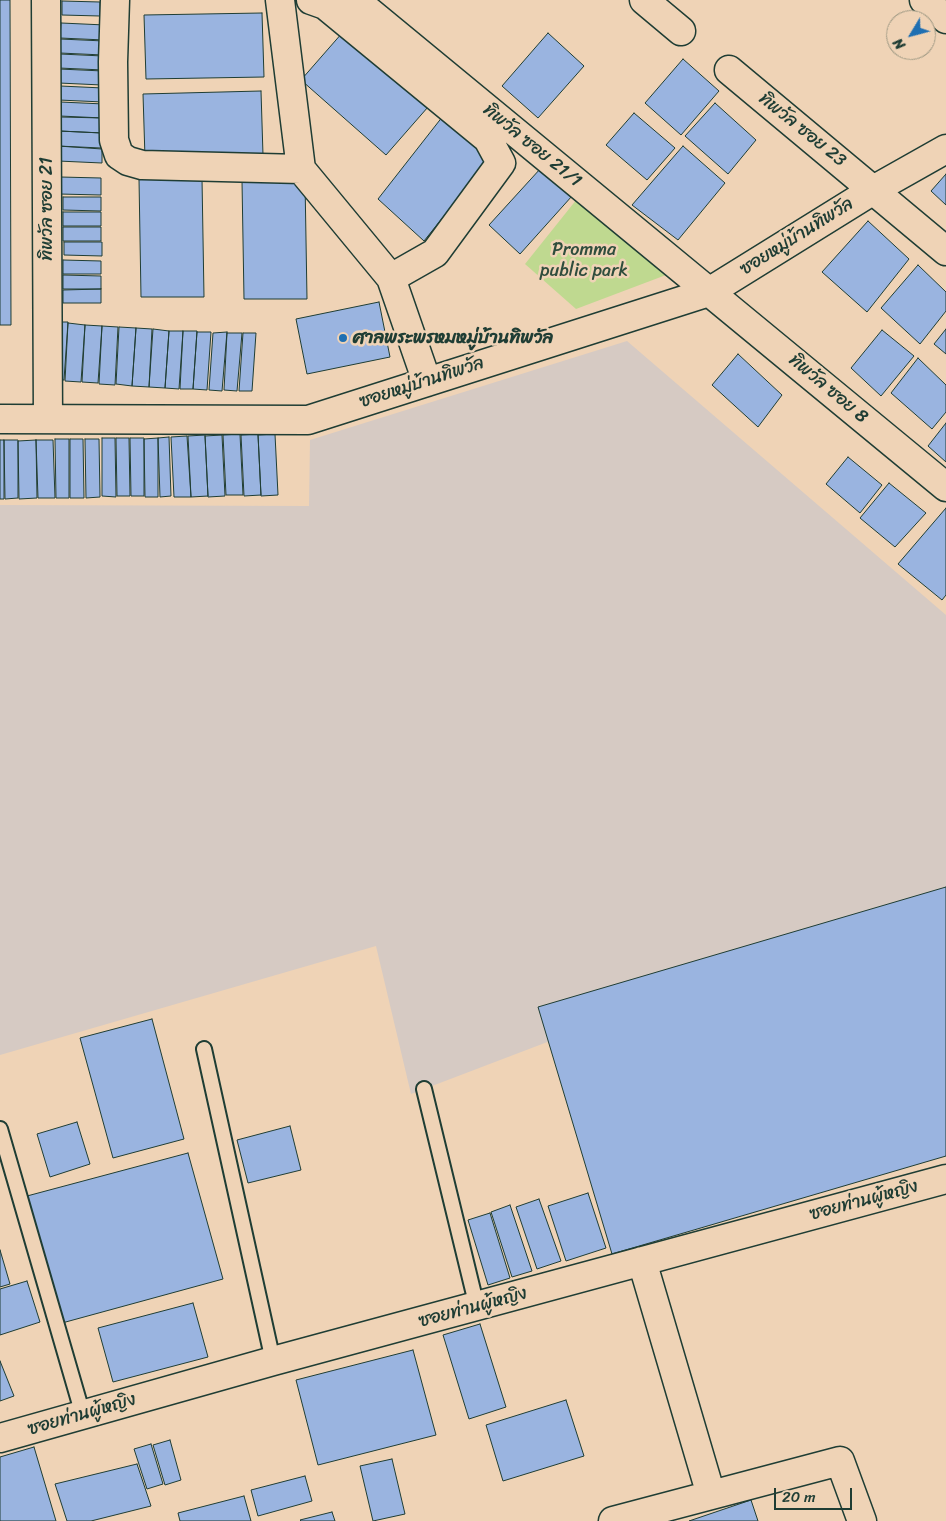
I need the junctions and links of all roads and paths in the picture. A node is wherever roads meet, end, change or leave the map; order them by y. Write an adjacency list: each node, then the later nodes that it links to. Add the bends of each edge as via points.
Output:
1 (46, 0): 19 (street, ทิพวัล ซอย 21)
2 (115, 0): 12 (street, via 114,140 119,155 142,164)
3 (280, 0): 12 (street)
4 (311, 0): 15 (street, via 325,5 488,139 501,163 435,253)
5 (354, 0): 16 (street, ทิพวัล ซอย 21/1)
6 (644, 0): 9 (street)
7 (924, 0): 8 (street)
8 (946, 19)
9 (682, 31)
10 (729, 70): 13 (street, ทิพวัล ซอย 23)
11 (946, 149): 13 (street, ซอยหมู่บ้านทิพวัล)
12 (301, 169): 15 (street)
13 (875, 189): 14 (street, ทิพวัล ซอย 23); 16 (street, ซอยหมู่บ้านทิพวัล)
14 (946, 250)
15 (391, 278): 17 (street)
16 (709, 292): 17 (street, ซอยหมู่บ้านทิพวัล); 20 (street, ทิพวัล ซอย 8)
17 (427, 382): 19 (street, ซอยหมู่บ้านทิพวัล, via 308,420)
18 (0, 419): 19 (street, ซอยหมู่บ้านทิพวัล)
19 (48, 419)
20 (946, 488)
21 (204, 1049): 27 (lane)
22 (424, 1089): 26 (lane)
23 (0, 1129): 28 (lane)
24 (946, 1179): 25 (street, ซอยท่านผู้หญิง)
25 (642, 1261): 26 (street, ซอยท่านผู้หญิง); 30 (street)
26 (477, 1307): 27 (street, ซอยท่านผู้หญิง)
27 (273, 1361): 28 (street, ซอยท่านผู้หญิง)
28 (83, 1415): 29 (street, ซอยท่านผู้หญิง)
29 (0, 1438)
30 (711, 1495): 31 (street); 32 (street, via 840,1461)
31 (613, 1521)
32 (862, 1521)

